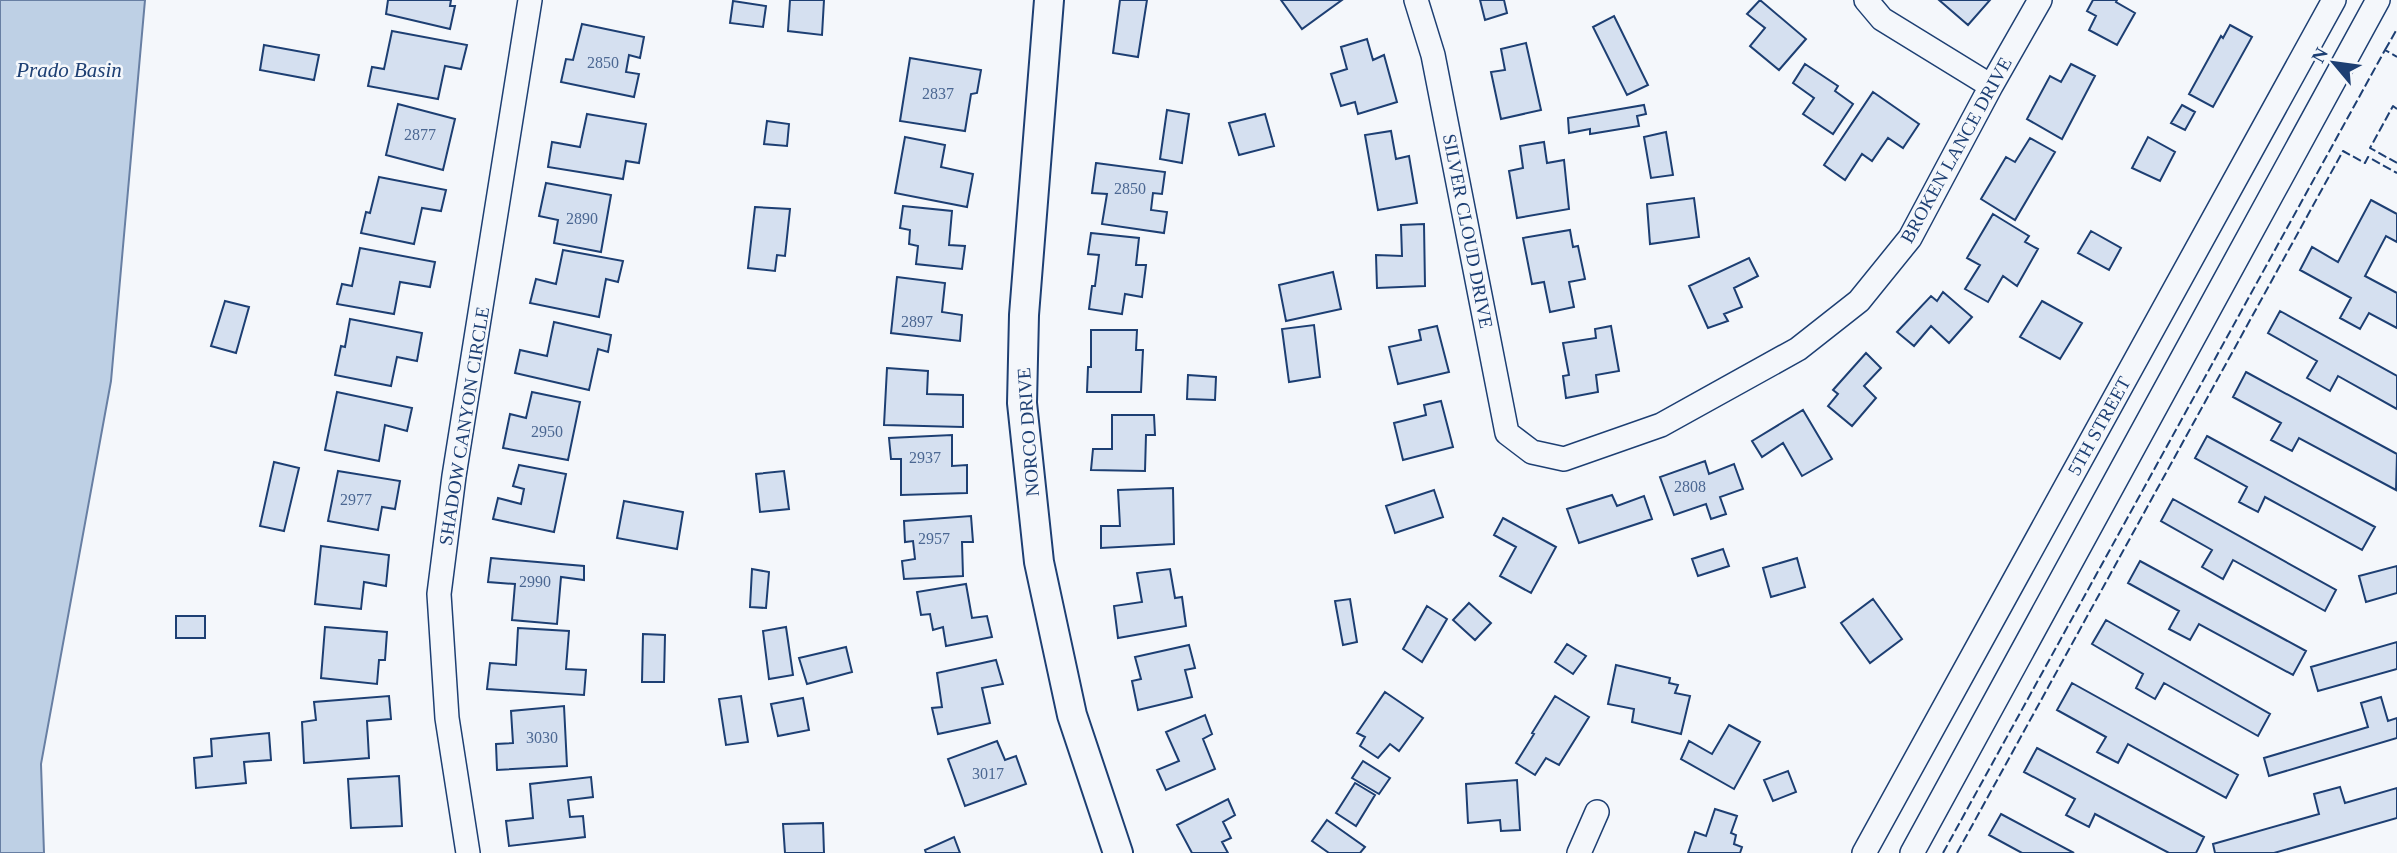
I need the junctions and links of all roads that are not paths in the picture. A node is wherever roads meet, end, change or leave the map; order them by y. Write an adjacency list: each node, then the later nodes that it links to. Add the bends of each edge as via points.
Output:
1 (530, 0): 11 (street, SHADOW CANYON CIRCLE, via 439,594 447,719)
2 (1049, 0): 12 (main road, NORCO DRIVE, via 1024,314 1022,403 1039,562 1072,715)
3 (1416, 0): 9 (street, SILVER CLOUD DRIVE, via 1433,55 1507,433)
4 (1866, 0): 8 (street, via 1882,19)
5 (2039, 0): 8 (street, BROKEN LANCE DRIVE)
6 (2334, 0): 14 (street, 5TH STREET)
7 (2378, 0): 15 (street, 5TH STREET)
8 (1991, 86): 9 (street, BROKEN LANCE DRIVE, via 1910,238 1859,301 1798,349 1661,425 1564,459)
9 (1532, 452)
10 (1598, 812): 13 (street)
11 (468, 853)
12 (1118, 853)
13 (1579, 853)
14 (1864, 853)
15 (1912, 853)

